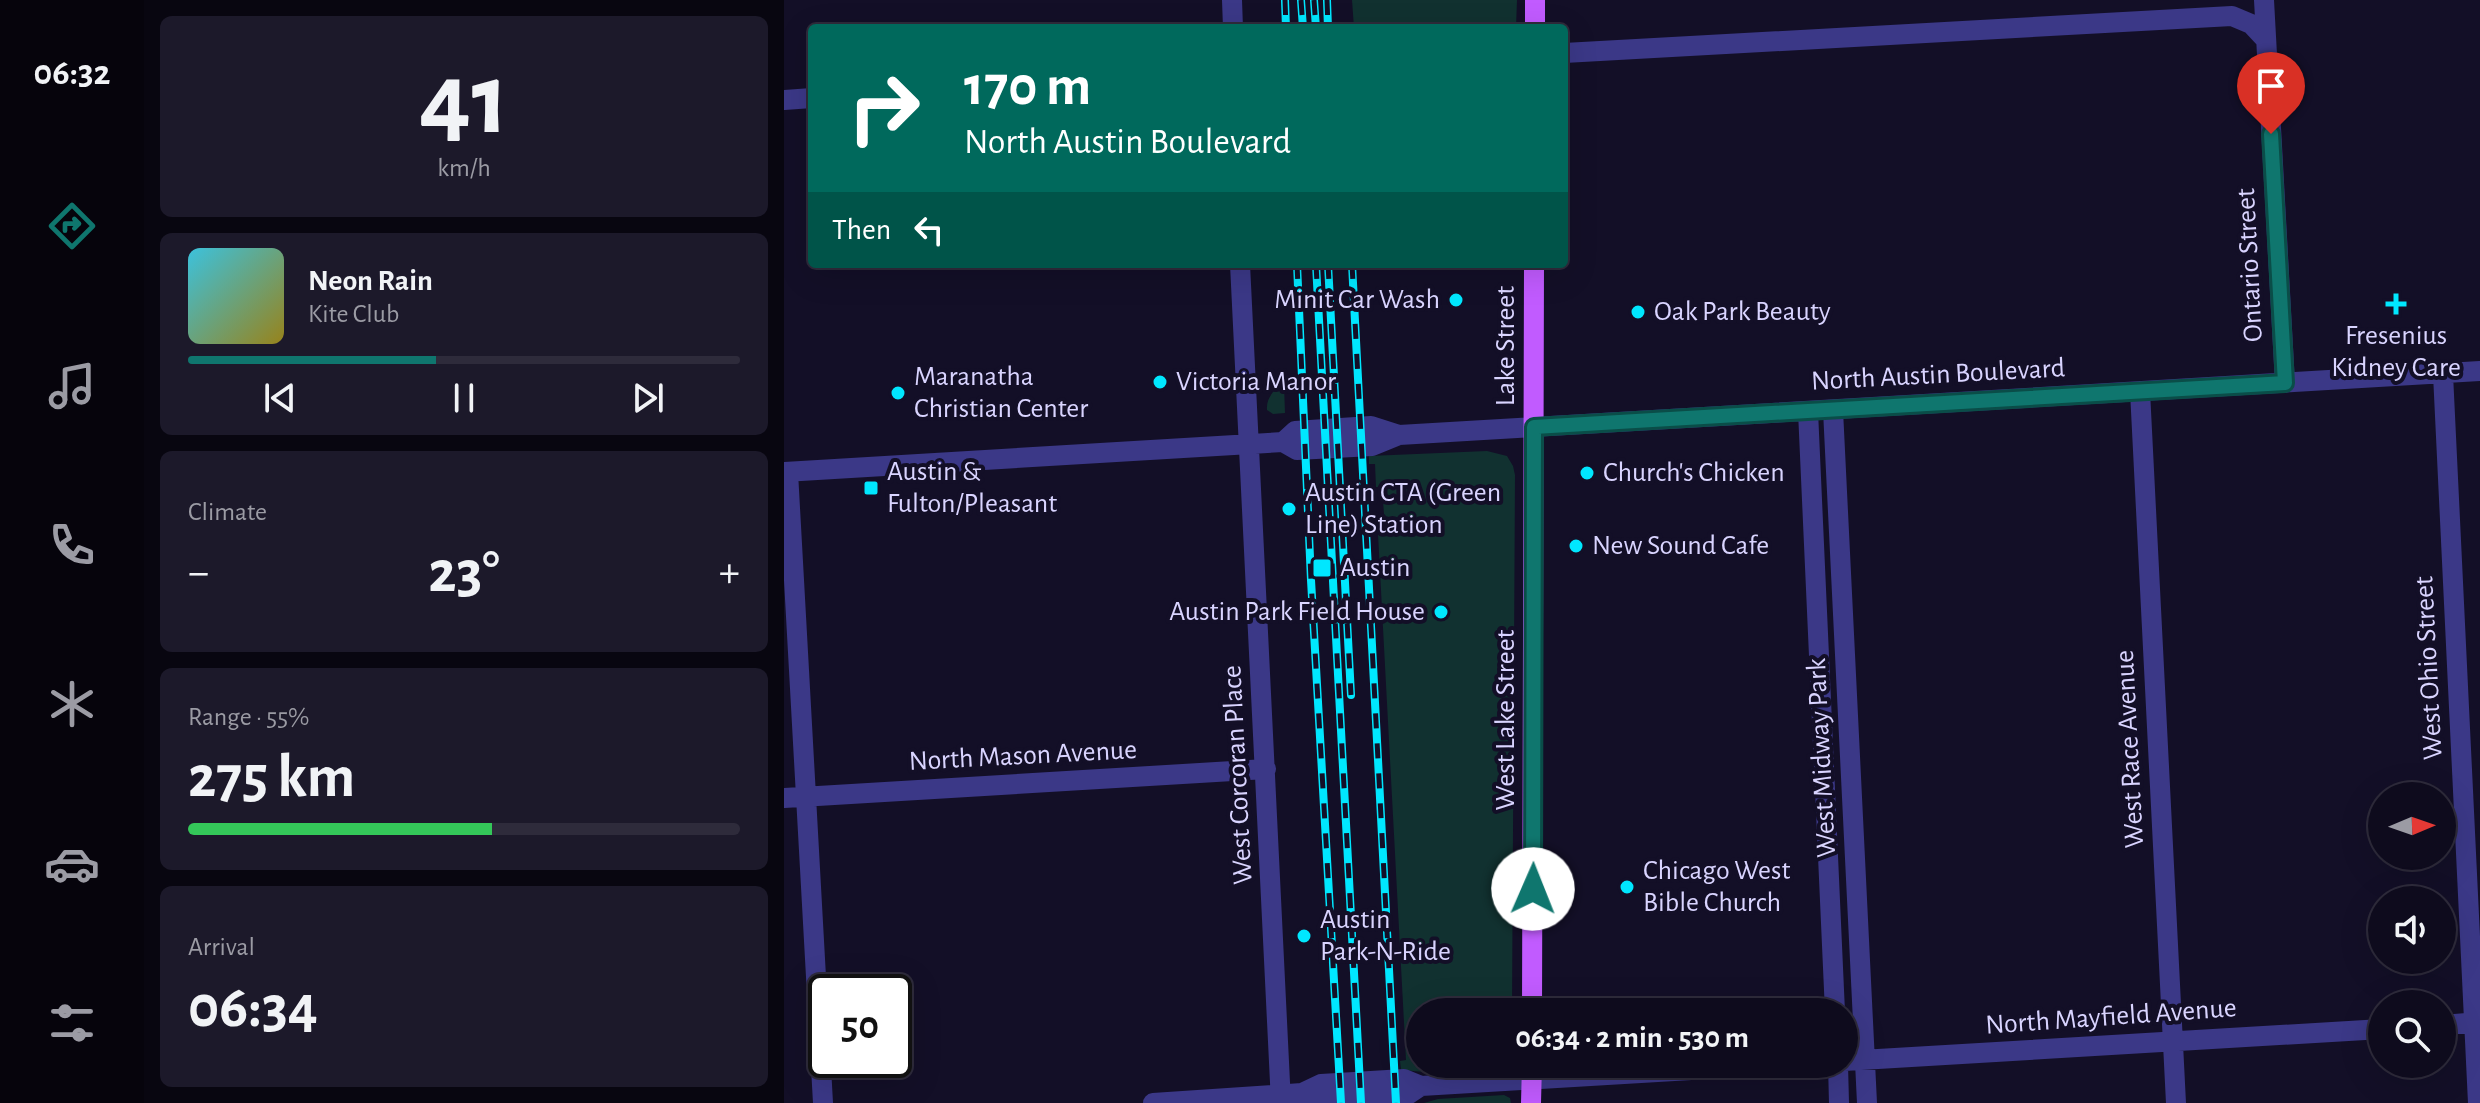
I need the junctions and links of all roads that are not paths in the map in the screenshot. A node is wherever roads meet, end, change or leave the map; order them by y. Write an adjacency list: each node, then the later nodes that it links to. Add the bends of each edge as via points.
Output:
1 (1232, 0): 4 (street)
2 (1535, 0): 5 (main road)
3 (2264, 0): 6 (street, Ontario Street)
4 (1233, 24)
5 (1535, 24)
6 (2266, 40): 7 (street, via 2251,24 2232,16); 14 (street, Ontario Street)
7 (1568, 53)
8 (808, 98): 9 (street)
9 (784, 100)
10 (1240, 268): 19 (street, West Corcoran Place)
11 (1534, 268): 18 (main road, Lake Street)
12 (2480, 371): 13 (street, North Austin Boulevard)
13 (2443, 374): 14 (street, North Austin Boulevard); 27 (street, West Ohio Street)
14 (2285, 383): 15 (street, North Austin Boulevard)
15 (2140, 391): 16 (street, North Austin Boulevard); 30 (street, West Race Avenue)
16 (1833, 410): 17 (street, North Austin Boulevard); 26 (street, West Midway Park)
17 (1808, 411): 18 (street, North Austin Boulevard); 25 (street, West Midway Park)
18 (1534, 427): 19 (street, North Austin Boulevard, via 1399,435 1371,426 1295,431 1283,442); 24 (main road, West Lake Street)
19 (1249, 445): 20 (street, North Austin Boulevard); 21 (street, West Corcoran Place)
20 (786, 472): 22 (street)
21 (1266, 769): 22 (street, North Mason Avenue); 36 (street, West Corcoran Place)
22 (807, 797): 23 (street, North Mason Avenue); 37 (street)
23 (784, 798)
24 (1532, 998)
25 (1834, 998)
26 (1852, 998)
27 (2477, 1022): 28 (street); 43 (street, West Ohio Street)
28 (2456, 1024)
29 (2368, 1030): 30 (street, North Mayfield Avenue)
30 (2173, 1042): 31 (street, North Mayfield Avenue); 42 (street, West Race Avenue)
31 (1858, 1061)
32 (1858, 1074): 41 (street, West Midway Park)
33 (1480, 1078): 36 (street, via 1421,1086 1406,1096 1322,1100 1302,1093)
34 (1532, 1078): 39 (main road)
35 (1838, 1078): 40 (street)
36 (1281, 1099): 38 (street)
37 (823, 1103)
38 (1153, 1103)
39 (1531, 1103)
40 (1839, 1103)
41 (1867, 1103)
42 (2176, 1103)
43 (2478, 1103)

